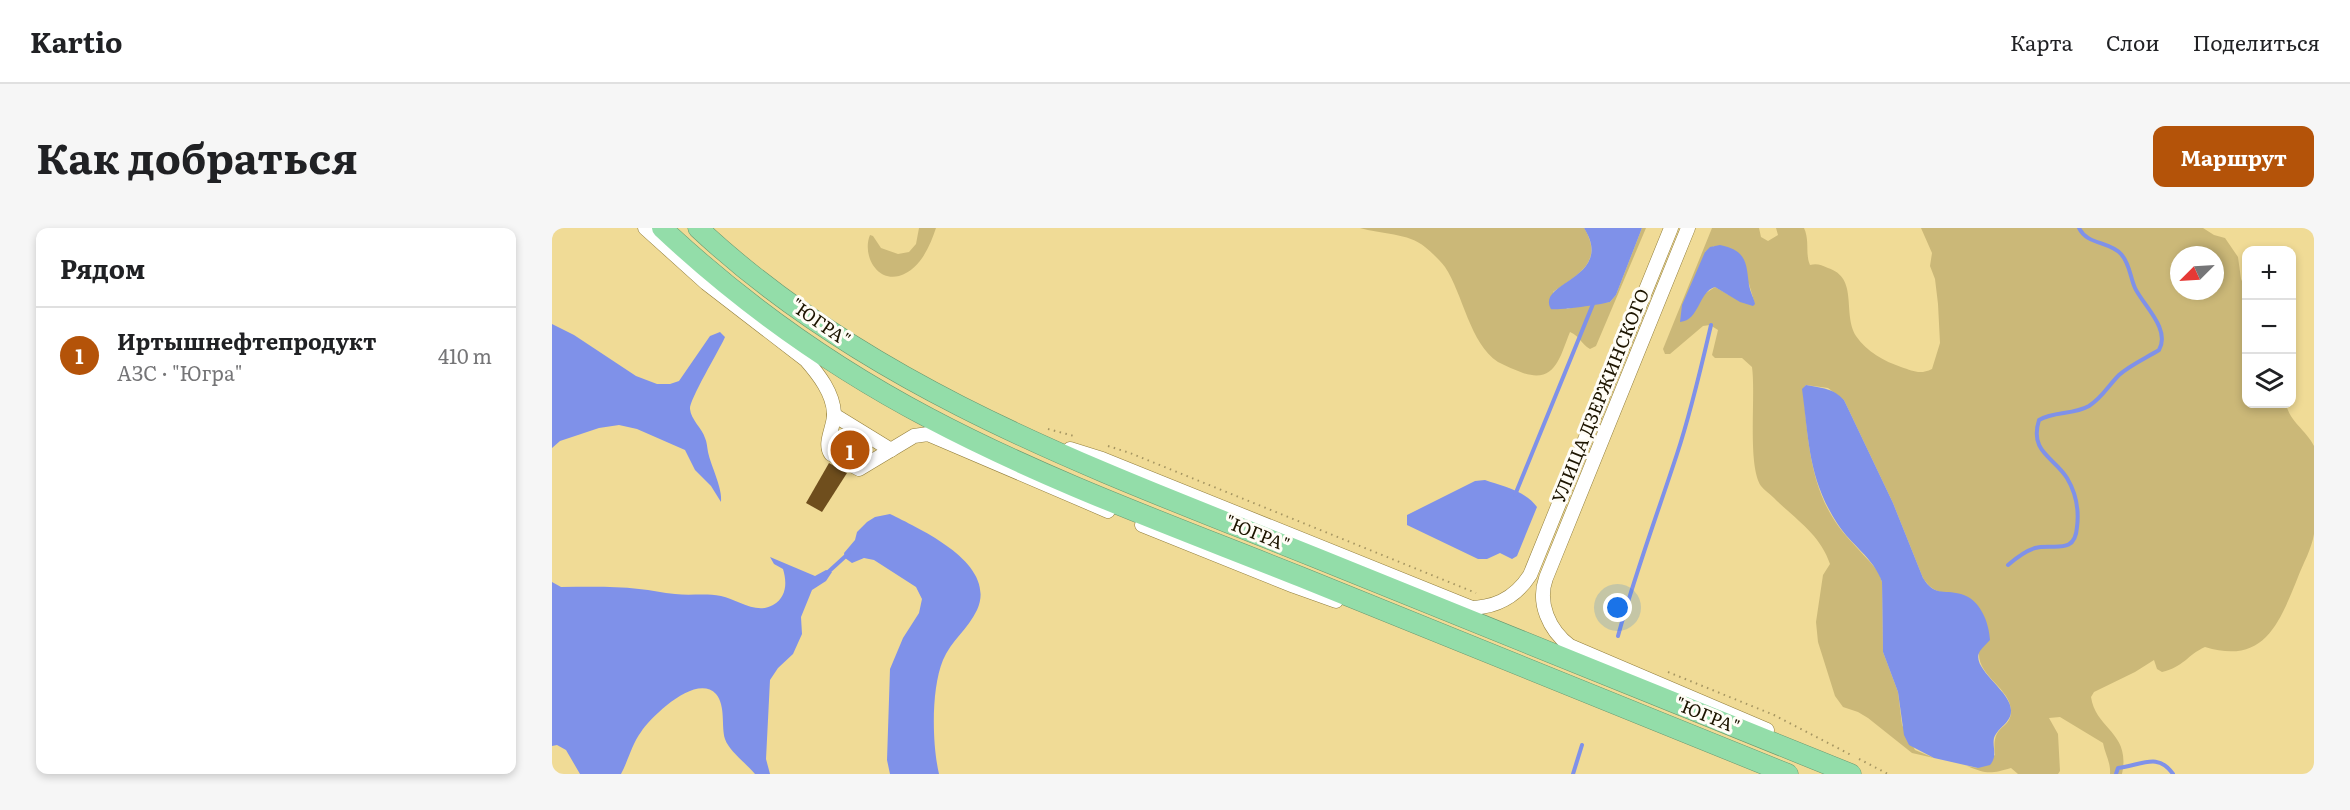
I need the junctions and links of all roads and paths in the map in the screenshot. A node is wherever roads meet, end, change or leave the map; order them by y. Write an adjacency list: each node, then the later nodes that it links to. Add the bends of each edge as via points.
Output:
1 (645, 228): 6 (street, via 722,296 806,360 825,386)
2 (662, 228): 15 (highway, "ЮГРА", via 718,278 818,353 929,418 1040,471)
3 (698, 228): 8 (highway, "ЮГРА", via 828,331 886,367)
4 (1671, 228): 14 (street, УЛИЦА ДЗЕРЖИНСКОГО, via 1531,571 1511,596)
5 (1688, 228): 16 (street, УЛИЦА ДЗЕРЖИНСКОГО, via 1546,578 1544,605)
6 (834, 415): 11 (street); 11 (street, via 828,451 839,459 859,469)
7 (1038, 427): 9 (path)
8 (1013, 433): 13 (highway, "ЮГРА"); 14 (street, via 1102,459)
9 (1082, 438)
10 (1101, 444): 12 (path)
11 (891, 450): 15 (street, via 914,436 934,436 1294,586)
12 (1475, 593)
13 (1439, 607): 14 (street, УЛИЦА ДЗЕРЖИНСКОГО); 17 (highway, "ЮГРА")
14 (1472, 608)
15 (1449, 636): 18 (highway, "ЮГРА")
16 (1562, 640): 17 (street); 20 (street, via 1582,653 1730,713)
17 (1590, 668): 19 (highway, "ЮГРА")
18 (1788, 774)
19 (1851, 774)
20 (1858, 774)

